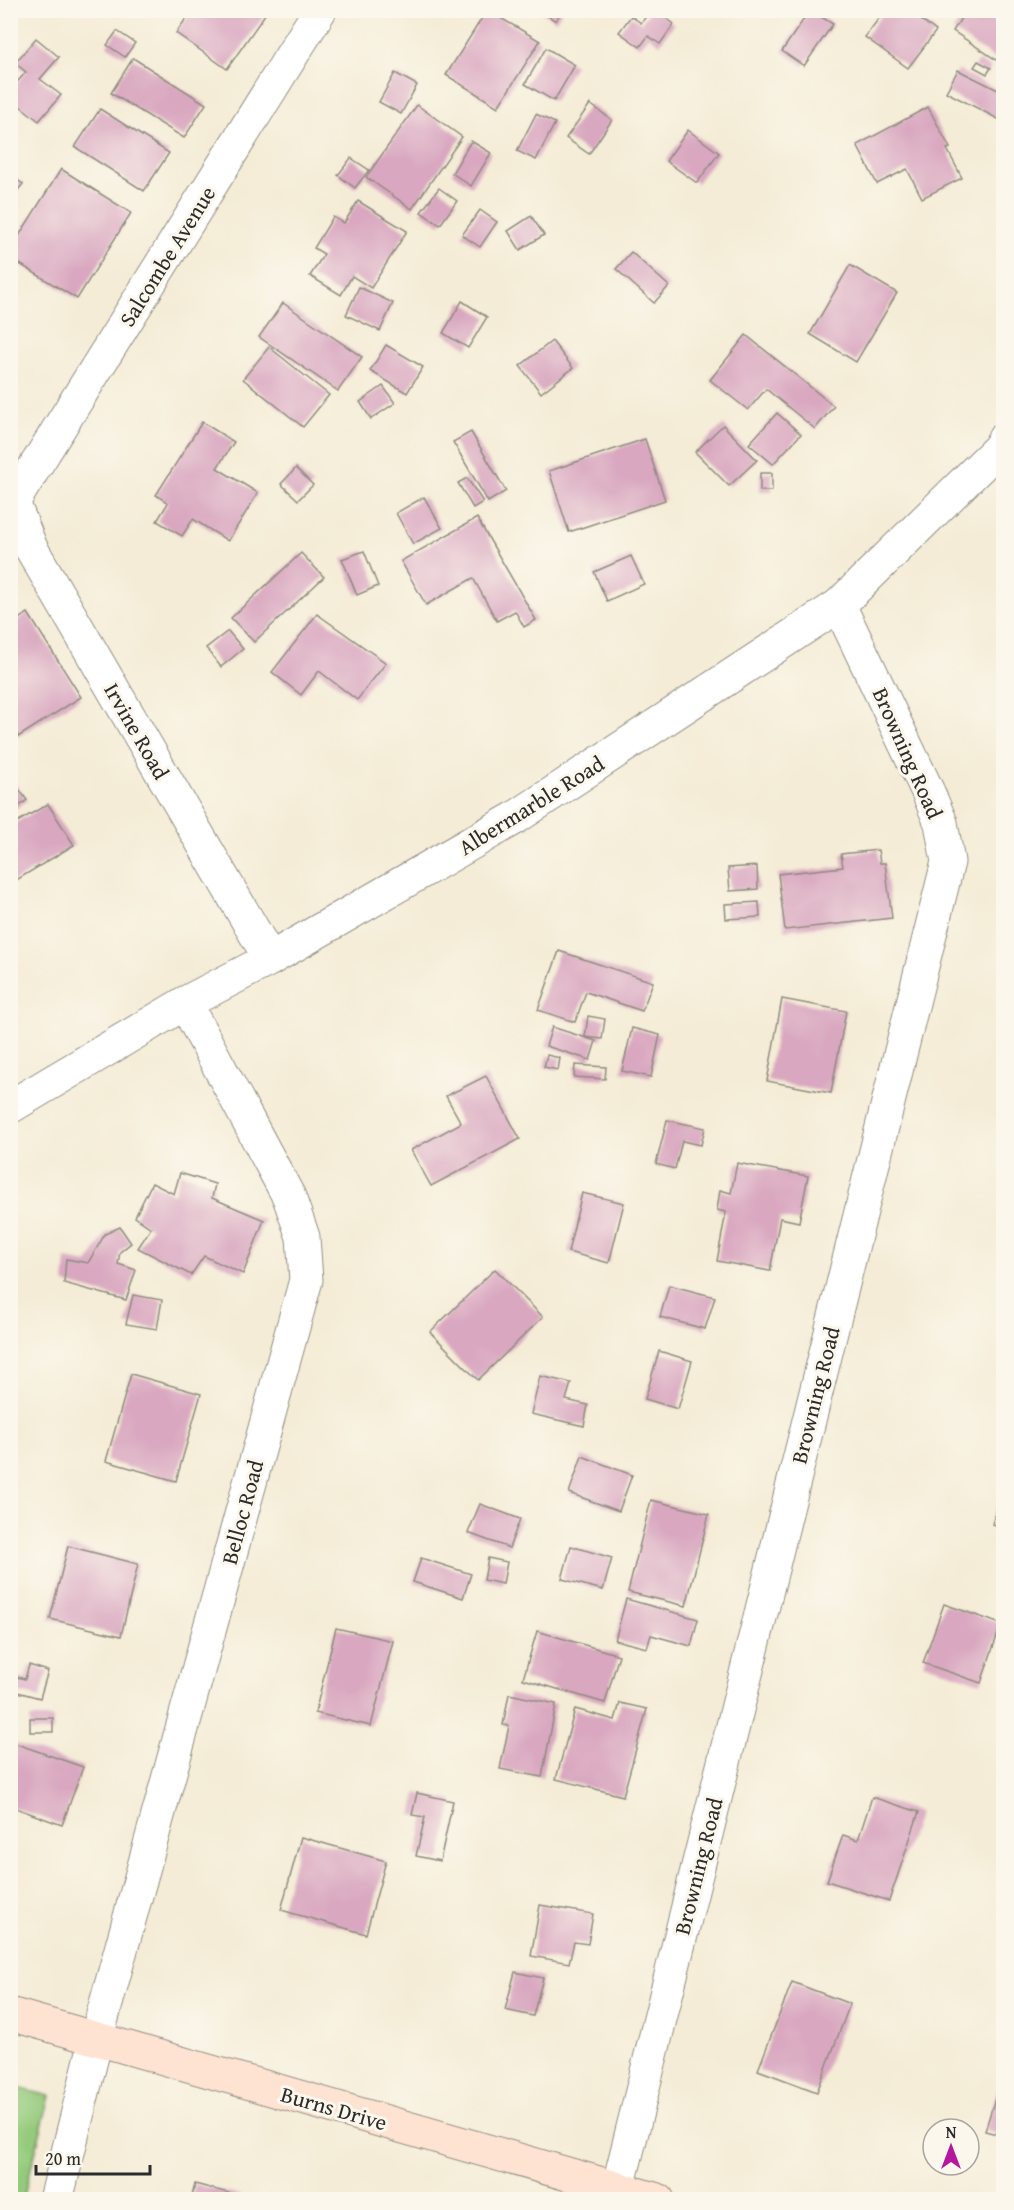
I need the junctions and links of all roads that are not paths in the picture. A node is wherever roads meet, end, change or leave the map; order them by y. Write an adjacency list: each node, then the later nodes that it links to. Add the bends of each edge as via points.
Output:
1 (320, 10): 3 (street, Salcombe Avenue)
2 (1004, 439): 4 (street, Albermarble Road)
3 (12, 501): 5 (street, Irvine Road, via 31,548)
4 (839, 605): 5 (street, Albermarble Road, via 515,818); 10 (street, Browning Road, via 928,792 941,823 948,862)
5 (270, 959): 6 (street, Albermarble Road)
6 (185, 1003): 7 (street, Albermarble Road); 9 (street, Belloc Road, via 289,1197 303,1237 306,1280)
7 (10, 1107)
8 (10, 2014): 9 (main road, Burns Drive)
9 (96, 2040): 10 (main road, Burns Drive); 11 (street, Belloc Road)
10 (616, 2194): 12 (main road, Burns Drive)
11 (56, 2199)
12 (658, 2199)

